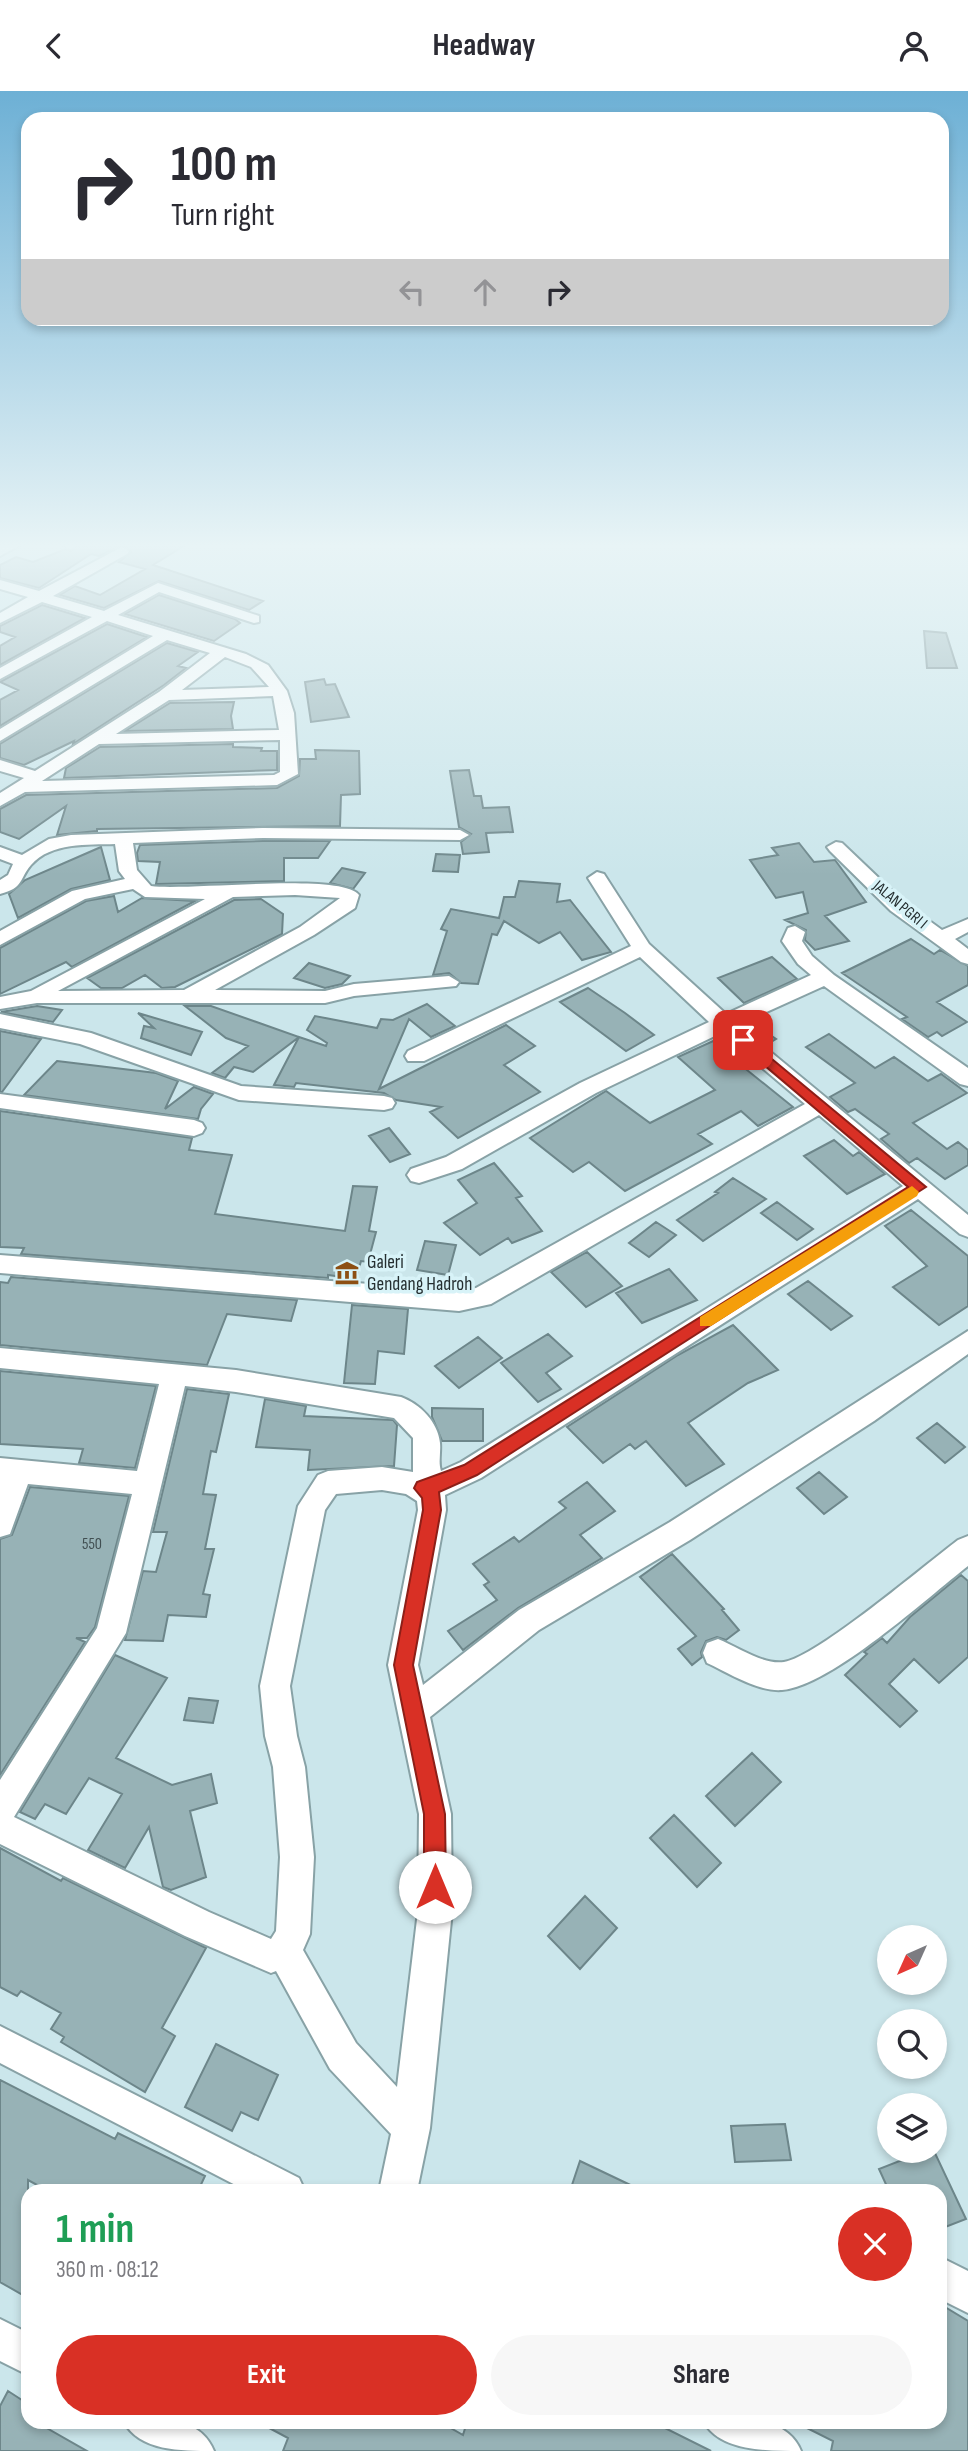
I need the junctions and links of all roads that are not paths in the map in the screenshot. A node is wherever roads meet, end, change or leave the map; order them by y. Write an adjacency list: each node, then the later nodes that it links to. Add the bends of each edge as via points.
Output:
1 (36, 654): 5 (street)
2 (134, 654): 9 (street)
3 (219, 654): 7 (street)
4 (232, 654): 6 (street, via 262,666)
5 (0, 674)
6 (279, 691): 7 (street); 8 (street)
7 (165, 695): 10 (street)
8 (288, 735): 10 (street); 13 (street, via 289,774 278,780)
9 (0, 736)
10 (95, 739): 12 (street)
11 (0, 765): 12 (street)
12 (38, 777): 13 (street)
13 (22, 787): 14 (street)
14 (0, 801)
15 (460, 835): 16 (street, via 300,832)
16 (123, 837): 19 (street, via 55,843); 21 (street, via 128,871)
17 (836, 847): 26 (street, JALAN PGRI I, via 898,907)
18 (0, 852): 19 (street)
19 (23, 862): 22 (street, via 16,878)
20 (597, 878): 28 (street)
21 (138, 883): 23 (street, via 145,891 174,895); 27 (street, via 79,895)
22 (0, 888)
23 (226, 893): 32 (street); 33 (street, via 337,890 350,895 348,904 317,924)
24 (968, 925): 26 (street)
25 (795, 932): 30 (street, via 792,941)
26 (941, 938): 29 (street, JALAN PGRI I)
27 (0, 939)
28 (642, 948): 36 (street); 37 (street)
29 (968, 958)
30 (827, 979): 36 (street, via 813,981); 38 (street)
31 (449, 982): 33 (street, via 325,997)
32 (40, 996): 33 (street); 34 (street)
33 (188, 996)
34 (0, 1003)
35 (0, 1021): 40 (street, via 84,1038 239,1093)
36 (724, 1024): 41 (street); 43 (street, via 588,1088 454,1163)
37 (415, 1056)
38 (968, 1079)
39 (0, 1101): 42 (street)
40 (384, 1103)
41 (820, 1105): 44 (street); 46 (street, via 482,1297 460,1301)
42 (194, 1128)
43 (419, 1175)
44 (919, 1187): 45 (street); 52 (street, via 471,1470)
45 (968, 1228)
46 (0, 1264)
47 (968, 1341): 56 (street, via 703,1516 529,1620)
48 (0, 1358): 49 (street)
49 (174, 1376): 51 (street); 52 (street, via 236,1381 401,1408 416,1420 426,1438 424,1466)
50 (9, 1471): 51 (street); 53 (street)
51 (148, 1484): 57 (street, via 111,1633)
52 (430, 1487): 56 (street, via 432,1510 403,1665); 59 (street, via 406,1481 350,1479 328,1483 312,1506 275,1686 289,1767 297,1857 293,1934)
53 (0, 1525)
54 (968, 1549): 55 (street, via 816,1664 783,1676)
55 (718, 1653)
56 (414, 1710): 61 (street, via 435,1814 435,1911)
57 (0, 1809)
58 (0, 1827): 59 (street, via 222,1935 271,1956)
59 (284, 1951): 61 (street, via 343,2056)
60 (0, 2044): 62 (street)
61 (411, 2128): 63 (street)
62 (272, 2184)
63 (399, 2184)
64 (947, 2281): 65 (street)
65 (968, 2293)
66 (0, 2339): 67 (street)
67 (21, 2351)
68 (157, 2429): 70 (street)
69 (738, 2429): 71 (street)
70 (193, 2451)
71 (780, 2451)

